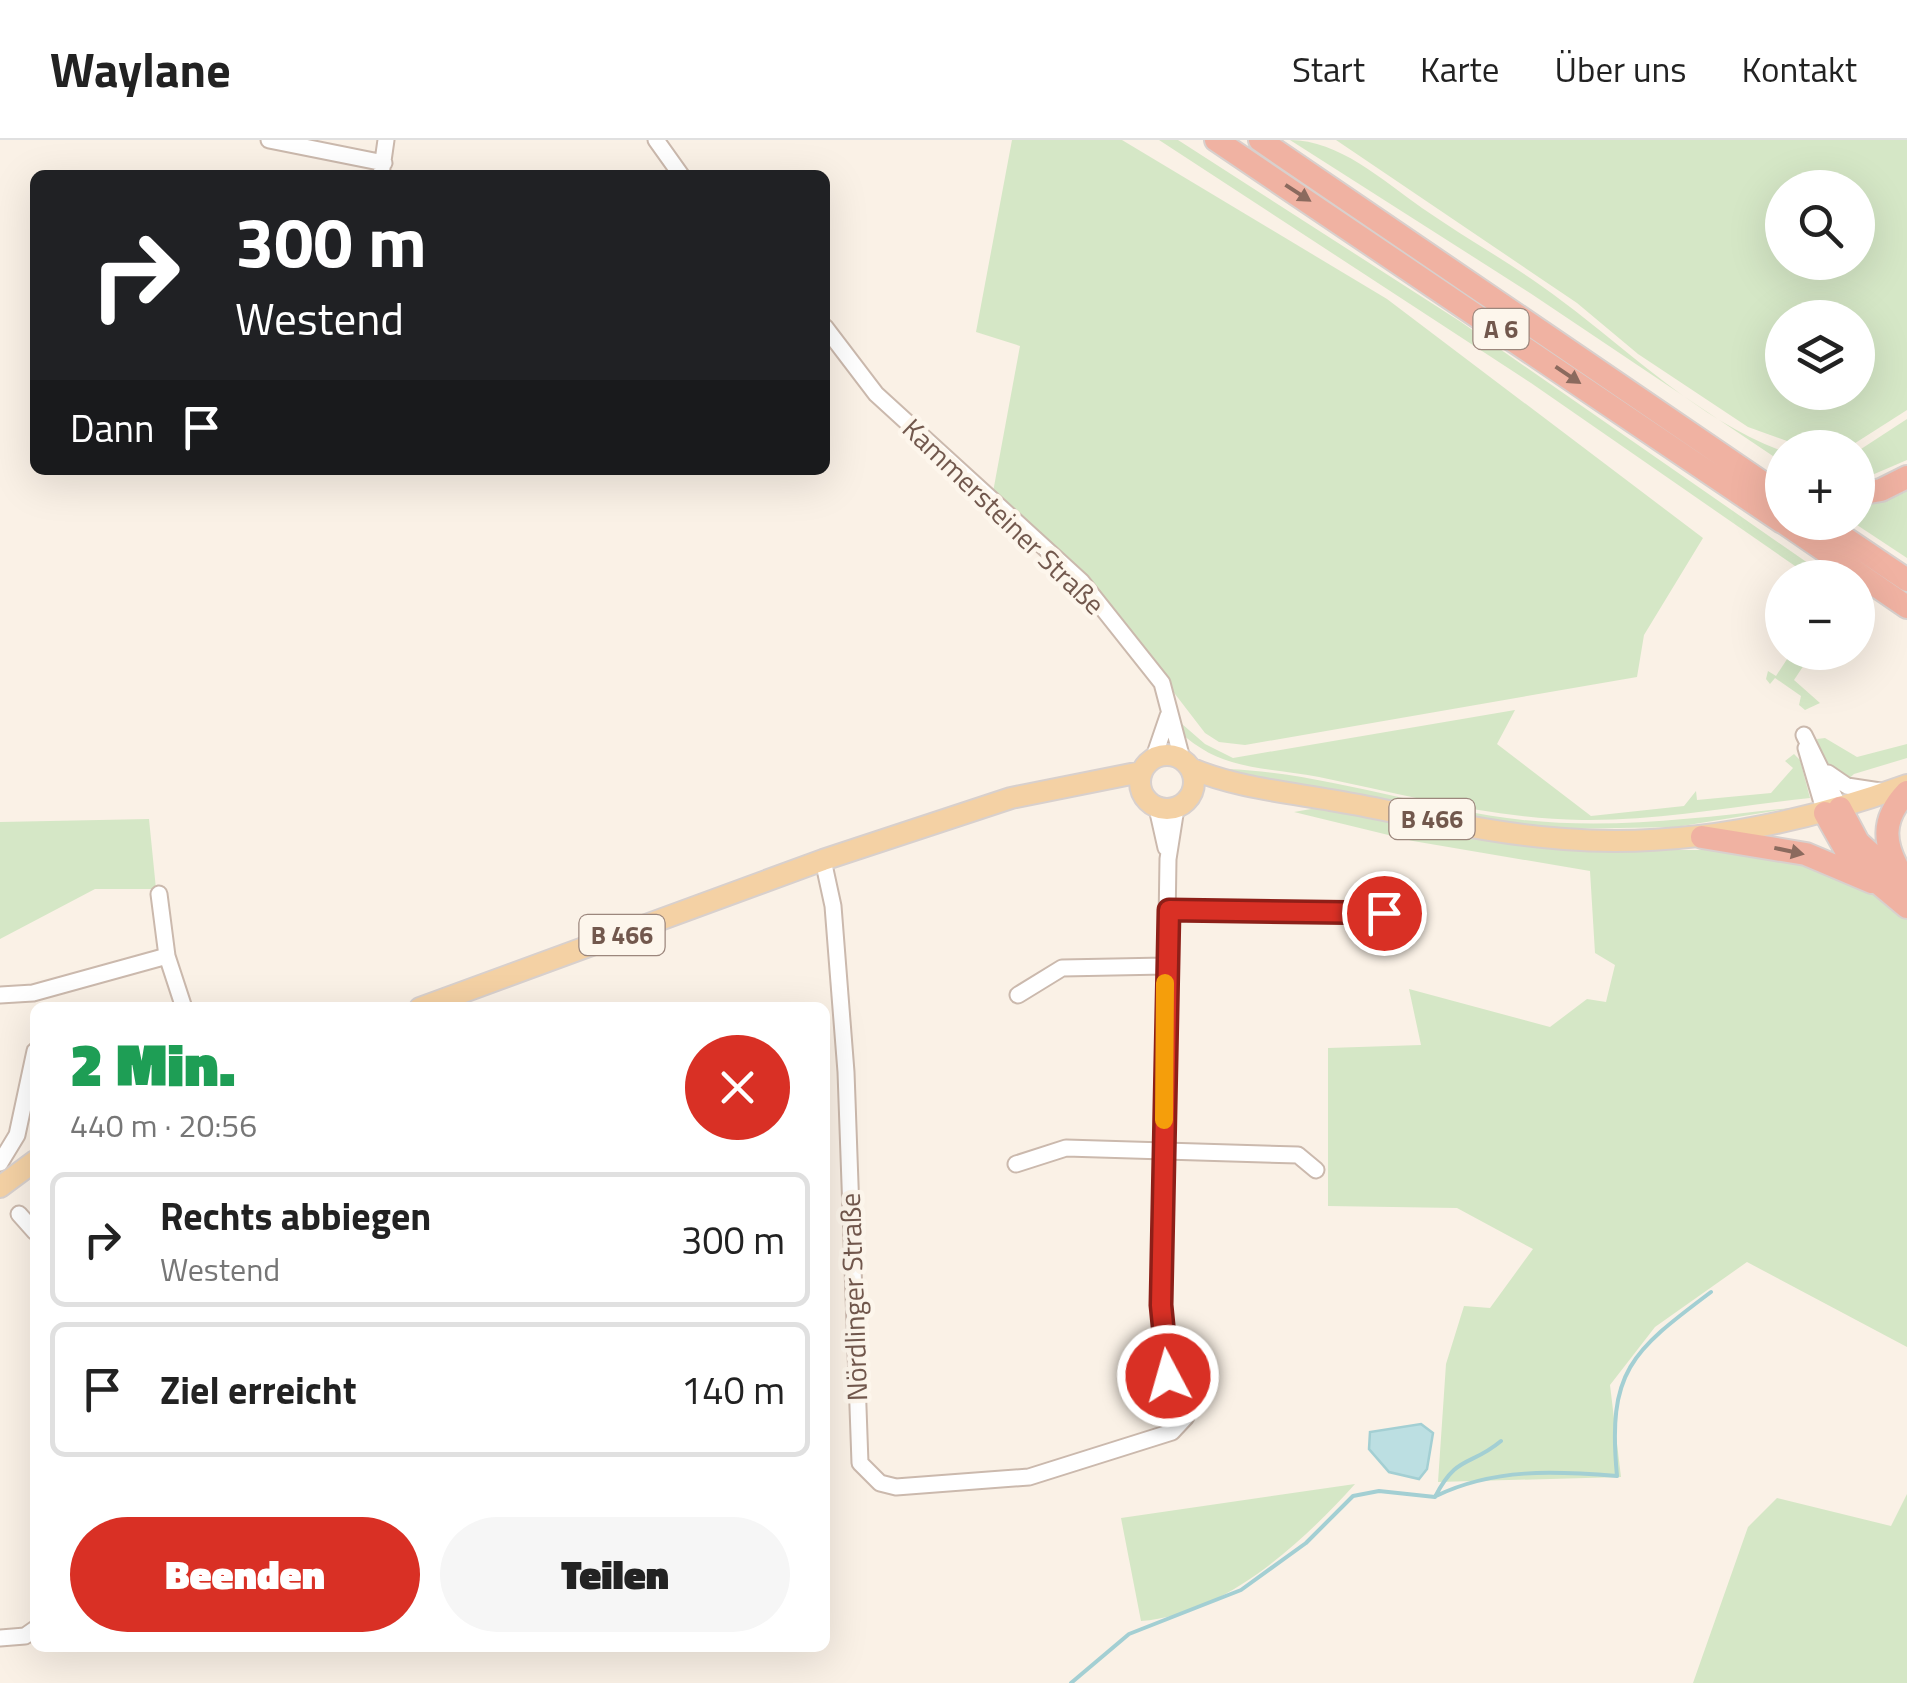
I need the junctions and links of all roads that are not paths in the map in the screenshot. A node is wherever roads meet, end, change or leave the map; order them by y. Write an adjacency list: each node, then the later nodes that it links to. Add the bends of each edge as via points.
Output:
1 (268, 140): 6 (street)
2 (386, 140): 6 (street)
3 (656, 140): 7 (street)
4 (1216, 140): 14 (highway, A 6, one-way to 14)
5 (1260, 140): 9 (highway, A 6)
6 (382, 169)
7 (677, 170)
8 (830, 334): 19 (street, Kammersteiner Straße, via 876,394 1081,581 1162,683)
9 (1734, 464): 10 (highway); 12 (highway, A 6)
10 (1765, 476)
11 (1907, 477): 13 (highway)
12 (1765, 485)
13 (1875, 491)
14 (1765, 510)
15 (1809, 540): 18 (highway, A 6)
16 (1848, 540): 17 (highway)
17 (1907, 580)
18 (1907, 607)
19 (1169, 712): 20 (street, Kammersteiner Straße); 21 (street)
20 (1186, 764): 21 (main road, via 1168,755); 23 (main road, B 466); 26 (main road)
21 (1148, 765): 24 (main road, B 466); 26 (main road)
22 (1825, 771): 25 (street, via 1847,786); 27 (street); 27 (street, via 1804,734)
23 (1243, 785): 26 (main road, B 466); 28 (main road, B 466, via 1528,836)
24 (1086, 786): 26 (main road, B 466); 29 (main road, B 466, via 1011,798)
25 (1901, 790): 27 (main road, B 466); 31 (highway, via 1886,831)
26 (1167, 801): 34 (street)
27 (1832, 811): 28 (main road, B 466); 30 (highway, via 1841,846); 31 (highway)
28 (1702, 837): 30 (highway, one-way to 30, via 1806,854)
29 (823, 860): 42 (main road, B 466); 44 (street, Nördlinger Straße, via 846,1072 860,1463 880,1483 1028,1477 1172,1432 1186,1416 1168,1376 1161,1305)
30 (1872, 882): 33 (highway)
31 (1907, 886)
32 (159, 894): 36 (street)
33 (1907, 907)
34 (1169, 910): 35 (street); 37 (street)
35 (1384, 913)
36 (168, 956): 40 (street); 41 (street)
37 (1165, 966): 39 (street, via 1062,968); 44 (street)
38 (0, 994): 40 (street)
39 (1018, 995)
40 (34, 1000)
41 (182, 1002)
42 (436, 1002)
43 (30, 1074): 45 (street, via 17,1135)
44 (1164, 1150): 47 (street, via 1066,1148); 48 (street, via 1298,1155)
45 (0, 1163)
46 (30, 1164): 49 (main road)
47 (1016, 1164)
48 (1316, 1170)
49 (0, 1187)
50 (19, 1214): 51 (street)
51 (30, 1226)

